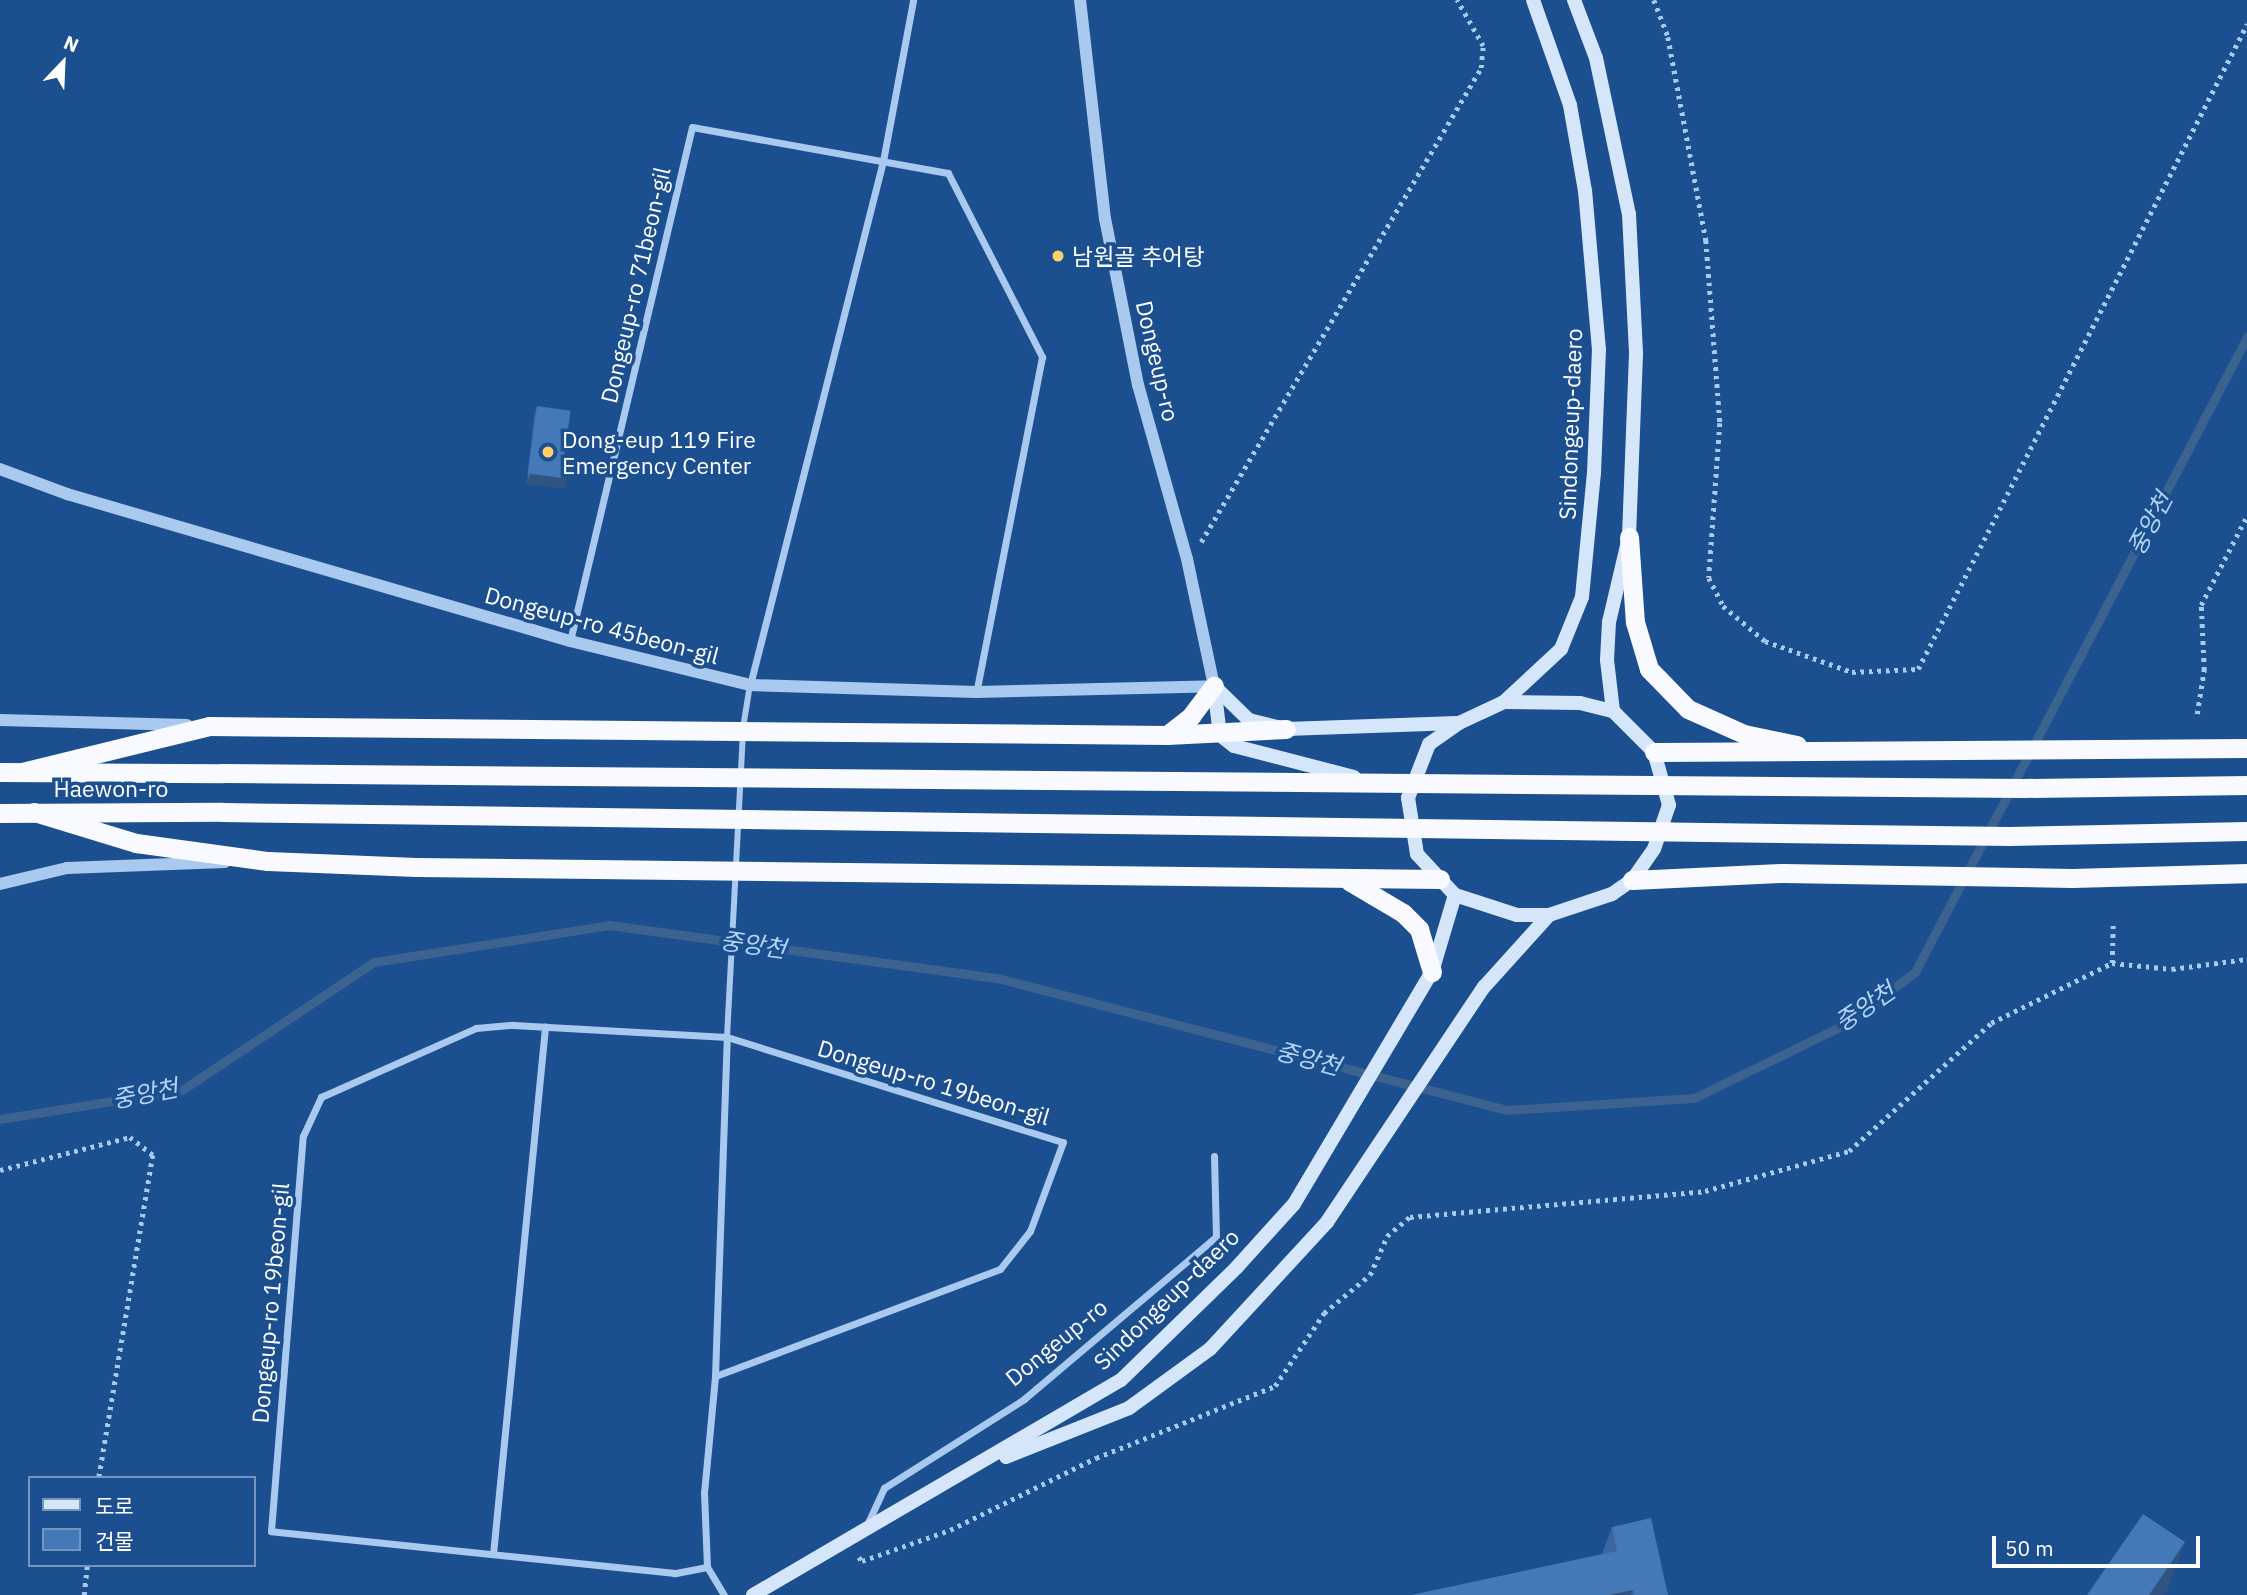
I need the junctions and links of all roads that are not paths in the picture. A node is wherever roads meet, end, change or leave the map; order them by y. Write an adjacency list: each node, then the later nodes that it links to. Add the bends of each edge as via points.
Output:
1 (913, 0): 5 (street)
2 (1080, 0): 10 (street, Dongeup-ro, via 1105,219 1138,385 1187,559)
3 (1533, 0): 12 (main road, Sindongeup-daero, via 1570,105 1585,191 1600,350 1593,496 1582,597 1561,649)
4 (1574, 0): 7 (main road, via 1596,58 1629,214 1636,354)
5 (883, 161): 8 (street, Dongeup-ro 71beon-gil, via 692,127); 9 (street); 11 (street, Dongeup-ro 71beon-gil, via 948,173 1042,357)
6 (0, 469): 8 (street, Dongeup-ro 45beon-gil, via 67,494)
7 (1629, 537): 13 (main road, via 1609,622 1607,660); 23 (highway, via 1635,622 1649,669 1678,699 1688,709 1744,734)
8 (570, 641): 9 (street, Dongeup-ro 45beon-gil)
9 (750, 685): 11 (street, Dongeup-ro 45beon-gil); 17 (street)
10 (1214, 686): 11 (street, Dongeup-ro 45beon-gil); 18 (main road, via 1249,720); 19 (highway, via 1191,716); 20 (main road)
11 (976, 692)
12 (1504, 702): 13 (main road, via 1544,699); 15 (main road)
13 (1613, 711): 22 (main road)
14 (0, 720): 16 (street)
15 (1458, 723): 18 (main road); 27 (main road, via 1429,744)
16 (209, 726): 17 (highway); 25 (highway)
17 (743, 728): 19 (highway); 32 (street)
18 (1286, 729): 20 (highway)
19 (1167, 735): 20 (highway)
20 (1220, 735): 27 (main road, via 1234,746 1376,782)
21 (2247, 748): 23 (highway)
22 (1654, 752): 23 (highway); 36 (main road, via 1669,804 1654,849)
23 (1839, 753)
24 (0, 772): 25 (highway, Haewon-ro)
25 (22, 772): 26 (highway, Haewon-ro, bridge, via 2009,788)
26 (2247, 785)
27 (1408, 798): 34 (main road, via 1417,854)
28 (34, 812): 29 (highway, Haewon-ro); 30 (highway, Haewon-ro, bridge, via 2009,836); 31 (highway, via 136,843)
29 (0, 813)
30 (2247, 831)
31 (268, 861): 32 (highway); 37 (street, via 67,869)
32 (735, 871): 35 (highway); 42 (street)
33 (2247, 873): 36 (highway, via 2072,878 1783,873)
34 (1440, 879): 35 (highway); 38 (main road)
35 (1348, 880): 40 (highway, via 1404,913 1419,929)
36 (1632, 880): 39 (main road, via 1582,908)
37 (0, 884)
38 (1455, 895): 39 (main road, via 1517,915); 40 (main road, Sindongeup-daero)
39 (1549, 915): 45 (main road, via 1484,986 1327,1222 1210,1349 1129,1408)
40 (1432, 972): 45 (main road, Sindongeup-daero, via 1294,1204 1121,1380)
41 (545, 1027): 42 (street, Dongeup-ro 19beon-gil); 47 (street); 47 (street, Dongeup-ro 19beon-gil, via 476,1028 321,1097 303,1136 271,1531)
42 (727, 1037): 44 (street); 44 (street, Dongeup-ro 19beon-gil, via 1063,1142 1030,1231 1000,1269)
43 (1214, 1156): 46 (street, Dongeup-ro, via 1216,1237 1024,1399 884,1488)
44 (715, 1376): 48 (street, via 704,1493)
45 (966, 1473): 46 (main road)
46 (865, 1530): 50 (main road)
47 (493, 1554): 48 (street, Dongeup-ro 19beon-gil, via 675,1573)
48 (707, 1567): 49 (street)
49 (724, 1595)
50 (753, 1595)

